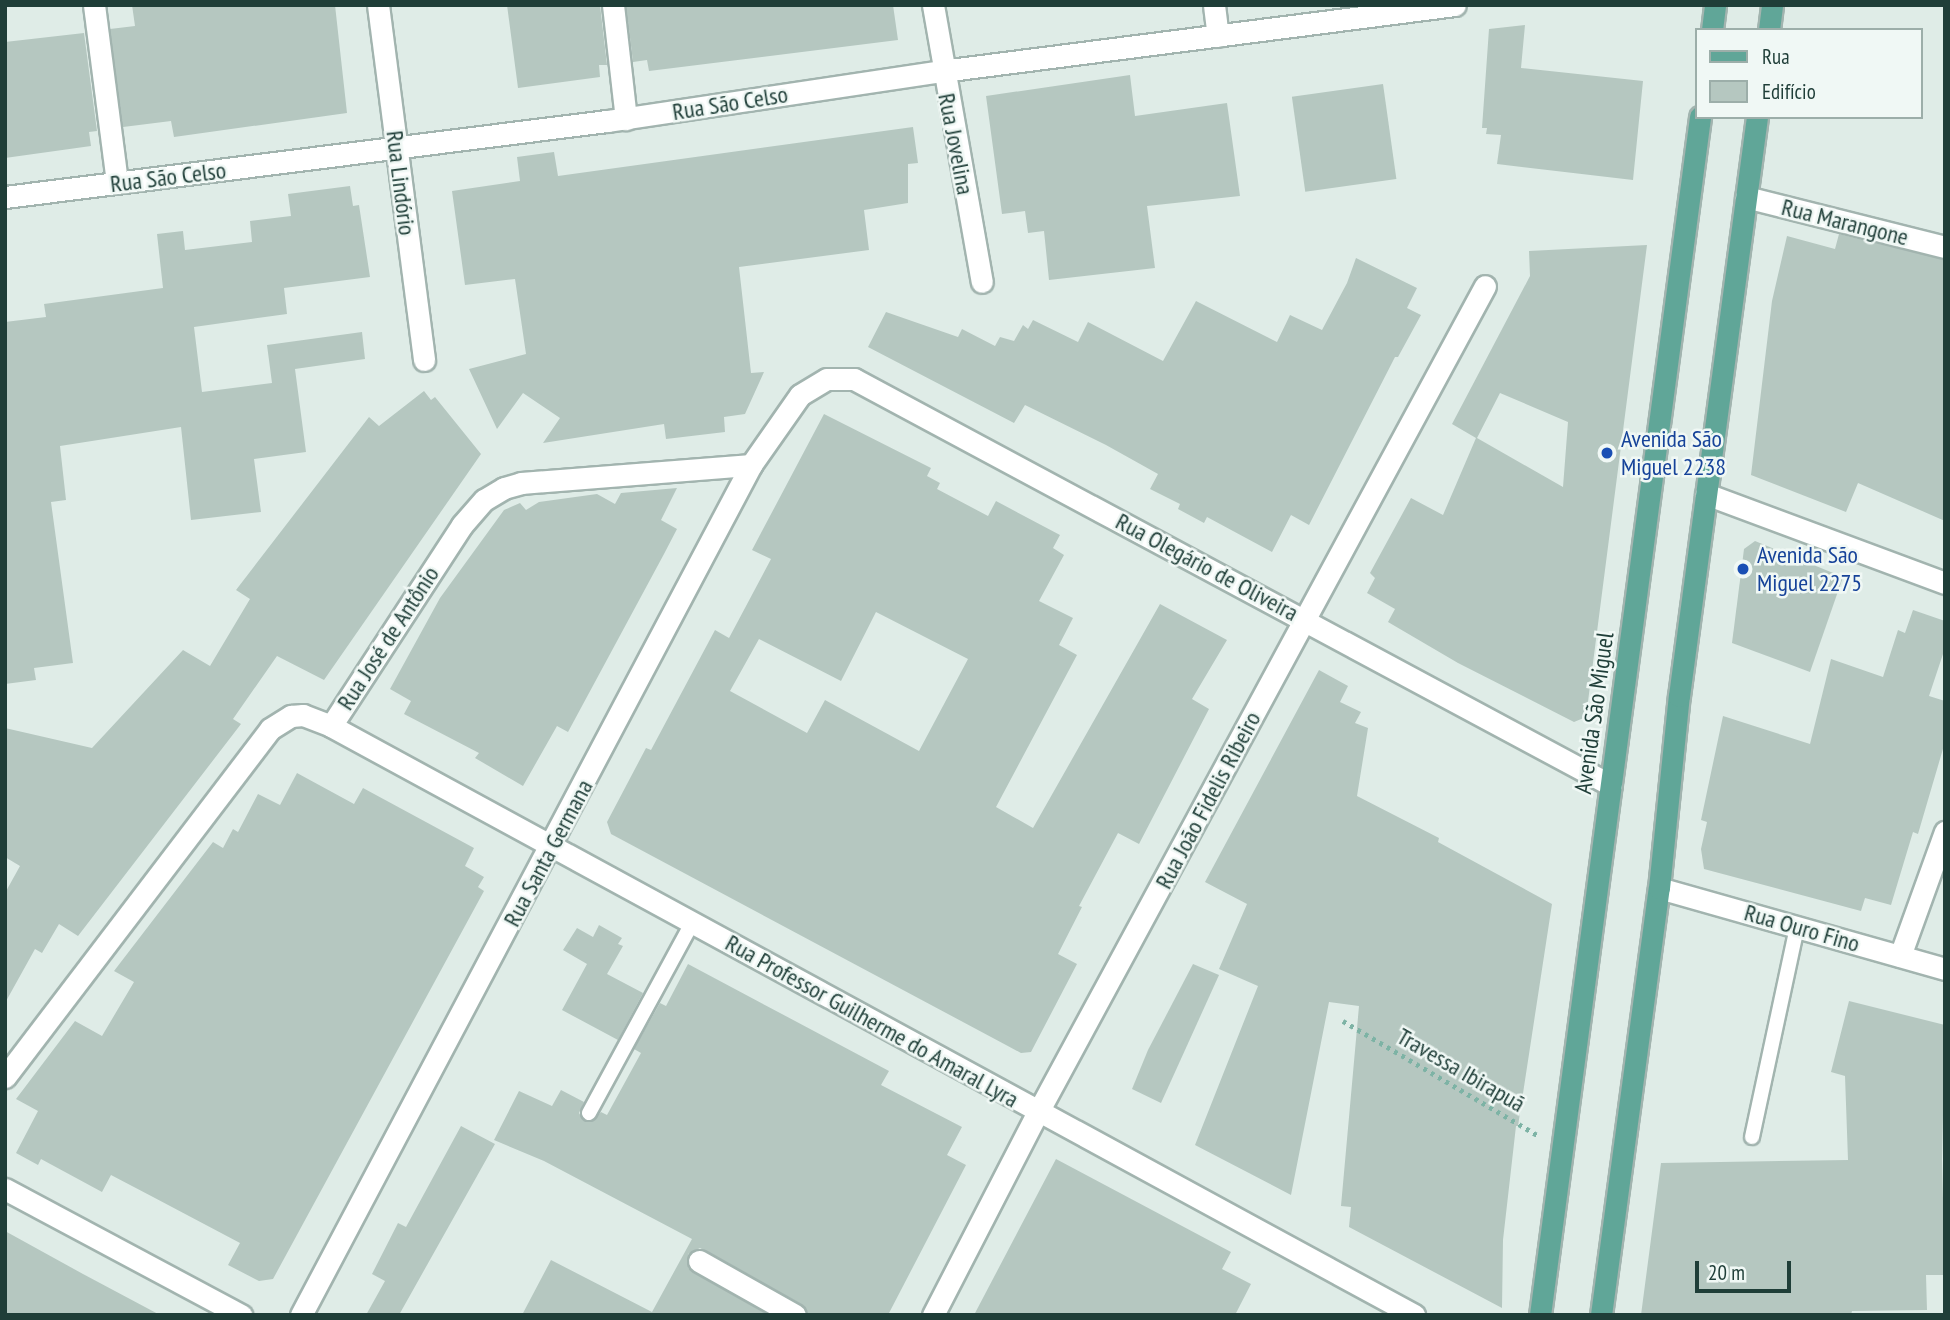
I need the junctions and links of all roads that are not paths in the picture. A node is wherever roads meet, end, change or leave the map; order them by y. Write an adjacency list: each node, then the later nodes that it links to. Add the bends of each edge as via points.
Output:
1 (94, 5): 17 (street)
2 (378, 5): 16 (street, Rua Lindório)
3 (612, 5): 13 (street)
4 (933, 5): 12 (street, Rua Jovelina)
5 (1214, 5): 11 (street)
6 (1454, 5): 11 (street, Rua São Celso)
7 (1715, 5): 9 (main road)
8 (1772, 5): 10 (main road)
9 (1712, 28)
10 (1769, 28)
11 (1218, 36): 12 (street, Rua São Celso)
12 (942, 71): 13 (street, Rua São Celso); 21 (street, Rua Jovelina)
13 (626, 119): 16 (street, Rua São Celso)
14 (1700, 119): 30 (main road, Avenida São Miguel)
15 (1757, 119): 19 (main road)
16 (396, 148): 17 (street, Rua São Celso); 23 (street, Rua Lindório)
17 (117, 183): 18 (street, Rua São Celso)
18 (5, 197)
19 (1746, 197): 20 (street, Rua Marangone); 26 (main road)
20 (1945, 247)
21 (982, 282)
22 (1485, 286): 28 (street, Rua João Fidelis Ribeiro)
23 (424, 360)
24 (800, 395): 25 (street, Rua Santa Germana); 28 (street, Rua Olegário de Oliveira, via 827,379 853,379)
25 (751, 465): 29 (street, Rua José de Antônio, via 521,483 484,500 462,525); 32 (street, Rua Santa Germana)
26 (1706, 494): 27 (street); 33 (main road)
27 (1945, 583)
28 (1305, 619): 30 (street, Rua Olegário de Oliveira); 39 (street, Rua João Fidelis Ribeiro)
29 (331, 726): 32 (street, Rua Professor Guilherme do Amaral Lyra); 38 (street, Rua José de Antônio, via 303,715 291,716 270,729)
30 (1611, 785): 49 (main road, Avenida São Miguel)
31 (1945, 832): 36 (street)
32 (552, 845): 34 (street, Rua Professor Guilherme do Amaral Lyra); 45 (street, Rua Santa Germana)
33 (1659, 888): 35 (street, Rua Ouro Fino); 50 (main road)
34 (692, 923): 39 (street, Rua Professor Guilherme do Amaral Lyra); 40 (lane)
35 (1797, 927): 36 (street, Rua Ouro Fino); 41 (lane)
36 (1899, 956): 37 (street, Rua Ouro Fino)
37 (1945, 969)
38 (5, 1077)
39 (1038, 1112): 47 (street, Rua João Fidelis Ribeiro); 48 (street, Rua Professor Guilherme do Amaral Lyra)
40 (589, 1113)
41 (1752, 1137)
42 (5, 1189): 44 (street)
43 (699, 1261): 46 (street)
44 (241, 1315)
45 (301, 1315)
46 (795, 1315)
47 (933, 1315)
48 (1413, 1315)
49 (1539, 1315)
50 (1601, 1315)

